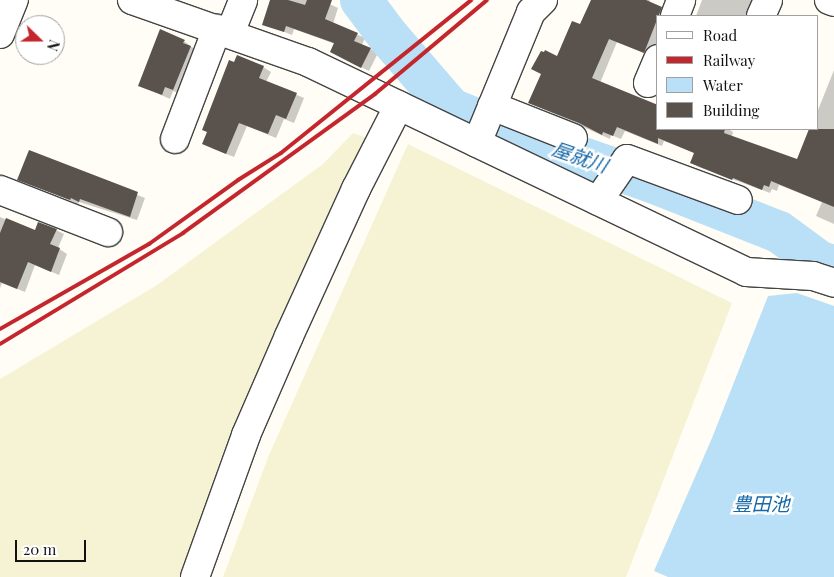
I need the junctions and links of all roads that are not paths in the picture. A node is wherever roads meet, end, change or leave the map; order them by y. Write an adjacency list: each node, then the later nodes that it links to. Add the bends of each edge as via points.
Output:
1 (14, 0): 12 (street)
2 (132, 0): 11 (street)
3 (243, 0): 11 (street)
4 (542, 0): 14 (street, via 530,12)
5 (681, 0): 9 (street)
6 (768, 0): 10 (street)
7 (830, 0): 8 (street)
8 (834, 2)
9 (675, 15)
10 (761, 15)
11 (223, 31): 13 (street, via 308,62); 16 (street)
12 (0, 34)
13 (399, 105): 14 (street); 22 (street, via 288,336 246,435)
14 (485, 123): 15 (street); 19 (street)
15 (573, 138)
16 (175, 139)
17 (0, 190): 20 (street)
18 (738, 200): 19 (street, via 627,159)
19 (598, 201): 21 (street, via 746,272 813,276)
20 (108, 232)
21 (834, 283)
22 (195, 577)

